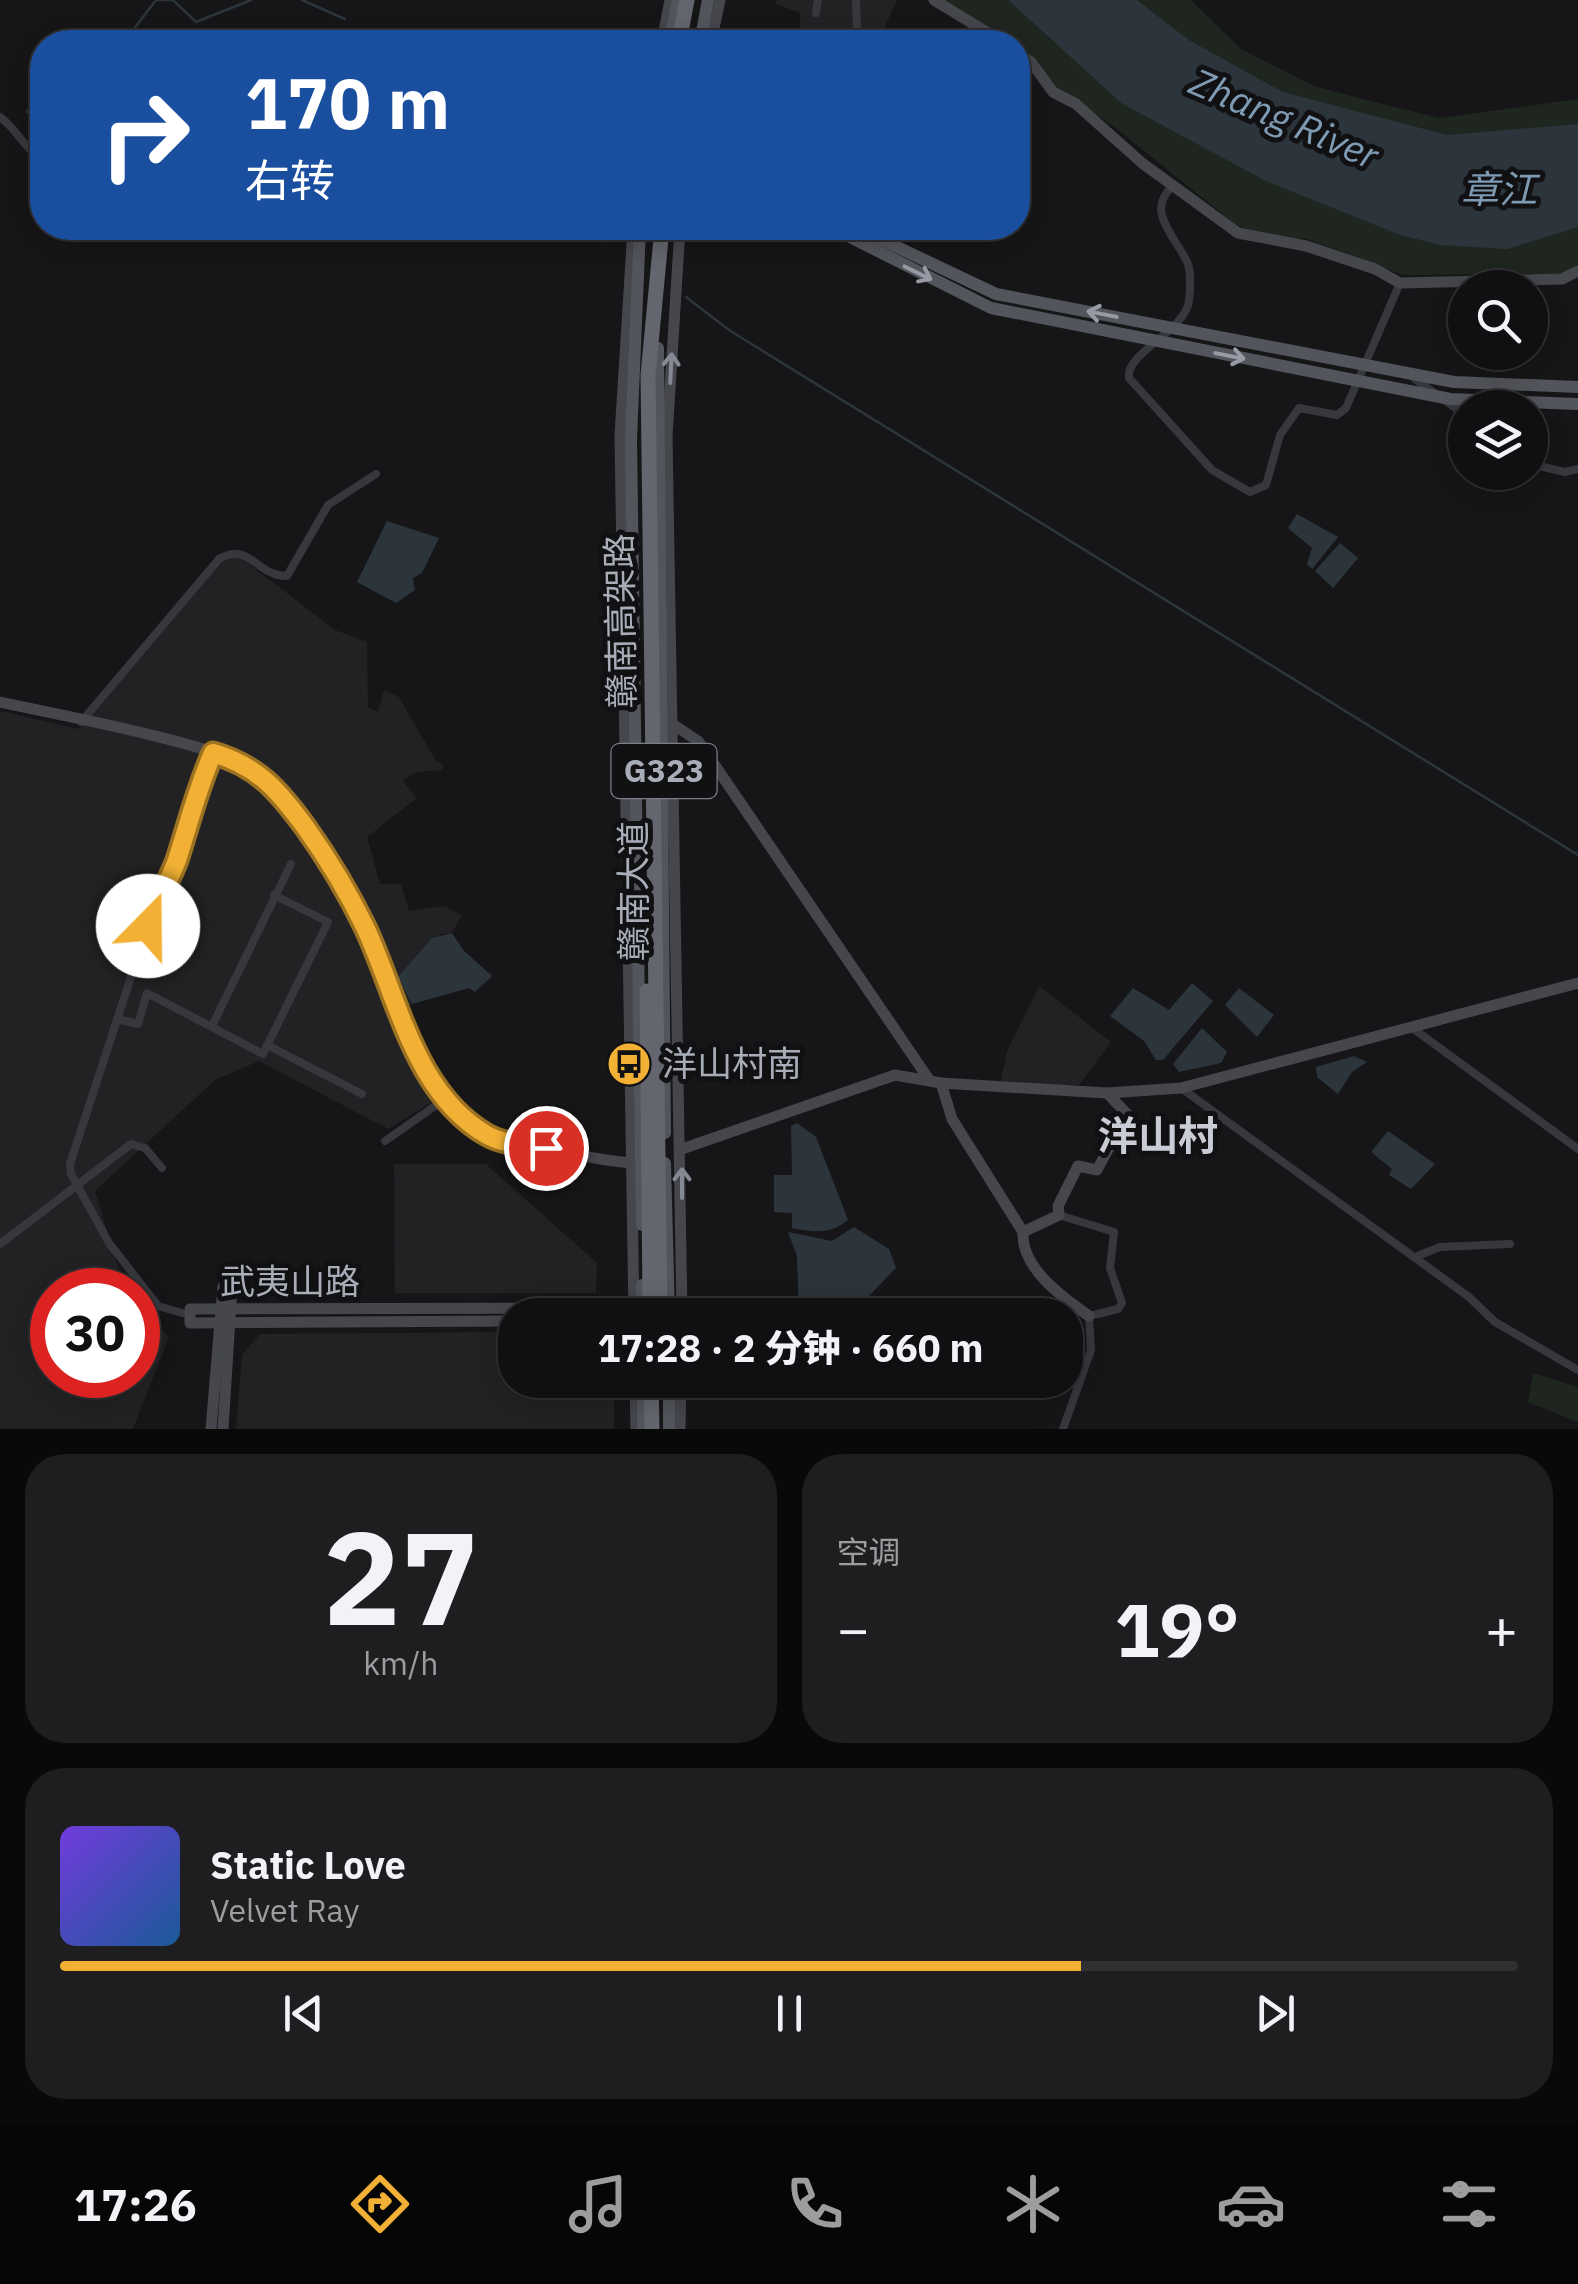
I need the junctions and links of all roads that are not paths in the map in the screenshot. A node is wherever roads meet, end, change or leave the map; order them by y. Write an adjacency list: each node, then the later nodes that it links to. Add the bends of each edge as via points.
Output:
1 (674, 0): 10 (main road)
2 (687, 0): 11 (highway)
3 (697, 0): 12 (highway)
4 (708, 0): 13 (main road)
5 (720, 0): 14 (street)
6 (818, 0): 9 (street)
7 (856, 0): 15 (street)
8 (934, 0): 16 (street)
9 (816, 13)
10 (668, 30)
11 (682, 30)
12 (692, 30)
13 (702, 30)
14 (714, 30)
15 (857, 30)
16 (983, 30)
17 (1030, 61): 20 (street, via 1053,92)
18 (0, 117): 19 (street)
19 (30, 149)
20 (1173, 186): 30 (street, via 1238,232 1376,268); 31 (street, via 1160,218 1190,271 1186,310)
21 (632, 240): 66 (street, via 620,436)
22 (639, 240): 48 (main road, 赣南大道 / G323, via 631,439)
23 (651, 240): 78 (highway, 赣南高架路, bridge, via 638,376)
24 (664, 240): 47 (main road, 赣南大道 / G323, via 656,374)
25 (664, 240): 80 (highway, 赣南高架路, bridge, via 648,374)
26 (679, 240): 45 (street, one-way to 26, via 667,437)
27 (856, 240): 32 (main road, one-way to 32, via 991,308)
28 (882, 240): 31 (main road, one-way to 28, via 996,294)
29 (1578, 271): 30 (street, via 1562,279)
30 (1400, 283): 33 (street)
31 (1172, 328): 32 (street); 34 (main road)
32 (1158, 341): 36 (main road, one-way to 36); 36 (street, via 1131,366 1129,378 1212,470 1250,492 1266,484 1280,435 1299,408 1336,414)
33 (1374, 346): 34 (street); 35 (street)
34 (1366, 365): 35 (main road); 36 (street)
35 (1399, 372): 37 (main road, via 1454,382); 38 (street)
36 (1361, 382): 38 (main road)
37 (1578, 387)
38 (1447, 399): 39 (main road)
39 (1578, 404)
40 (1548, 468): 41 (street)
41 (1578, 470)
42 (376, 474): 44 (street, via 328,506 287,576 268,572 241,552 219,559)
43 (0, 702): 44 (street)
44 (81, 722): 46 (street)
45 (674, 725): 58 (street, via 698,742); 64 (street)
46 (213, 753): 54 (street); 62 (street, via 252,767 272,784 316,843 366,928 396,1009)
47 (664, 779): 48 (main road); 50 (main road, 赣南大道 / G323)
48 (635, 781): 49 (main road, 赣南大道 / G323)
49 (636, 860): 50 (main road); 66 (main road, 赣南大道 / G323)
50 (663, 860): 67 (main road, 赣南大道 / G323)
51 (290, 864): 52 (street)
52 (274, 896): 55 (street); 57 (street, via 328,922)
53 (1578, 983): 56 (street)
54 (117, 1019): 55 (street, via 138,1024 147,992); 69 (street, via 70,1164)
55 (212, 1026): 57 (street, via 263,1054)
56 (1411, 1027): 59 (street); 65 (street)
57 (267, 1046): 61 (street)
58 (934, 1081): 60 (street); 64 (street, via 895,1075 872,1080); 71 (street)
59 (1181, 1088): 60 (street); 76 (street)
60 (1106, 1093): 70 (street, via 1125,1109 1125,1121 1097,1170 1078,1166)
61 (362, 1094)
62 (445, 1098): 63 (street); 66 (street, via 491,1137 593,1162)
63 (385, 1142)
64 (682, 1149): 82 (street, one-way to 64)
65 (1578, 1149)
66 (636, 1164): 67 (main road); 73 (main road, 赣南大道 / G323); 77 (street)
67 (665, 1165): 72 (main road, 赣南大道 / G323)
68 (162, 1168): 69 (street, via 145,1148 131,1144)
69 (78, 1183): 74 (street); 84 (street, via 109,1243 158,1306)
70 (1059, 1215): 71 (street); 86 (street, via 1114,1232 1110,1268 1121,1307)
71 (1023, 1232): 86 (street, via 1028,1258)
72 (669, 1238): 73 (main road); 81 (main road, 赣南大道 / G323)
73 (642, 1239): 79 (main road, 赣南大道 / G323)
74 (0, 1244)
75 (1510, 1244): 76 (street, via 1440,1247)
76 (1414, 1257): 88 (street, via 1495,1322)
77 (641, 1298)
78 (641, 1298)
79 (641, 1298)
80 (670, 1298)
81 (670, 1298)
82 (671, 1298)
83 (498, 1313): 85 (street, 武夷山路)
84 (189, 1315): 85 (street, 武夷山路, via 190,1323)
85 (227, 1316): 87 (street, 武夷山路); 95 (street); 96 (street)
86 (1089, 1316): 102 (street, via 1092,1350)
87 (498, 1321)
88 (1578, 1370)
89 (637, 1398): 97 (street)
90 (642, 1398): 97 (main road)
91 (651, 1398): 98 (highway)
92 (660, 1398): 99 (highway)
93 (670, 1398): 100 (main road)
94 (681, 1398): 101 (street)
95 (211, 1429)
96 (223, 1429)
97 (640, 1429)
98 (652, 1429)
99 (660, 1429)
100 (670, 1429)
101 (680, 1429)
102 (1063, 1429)

